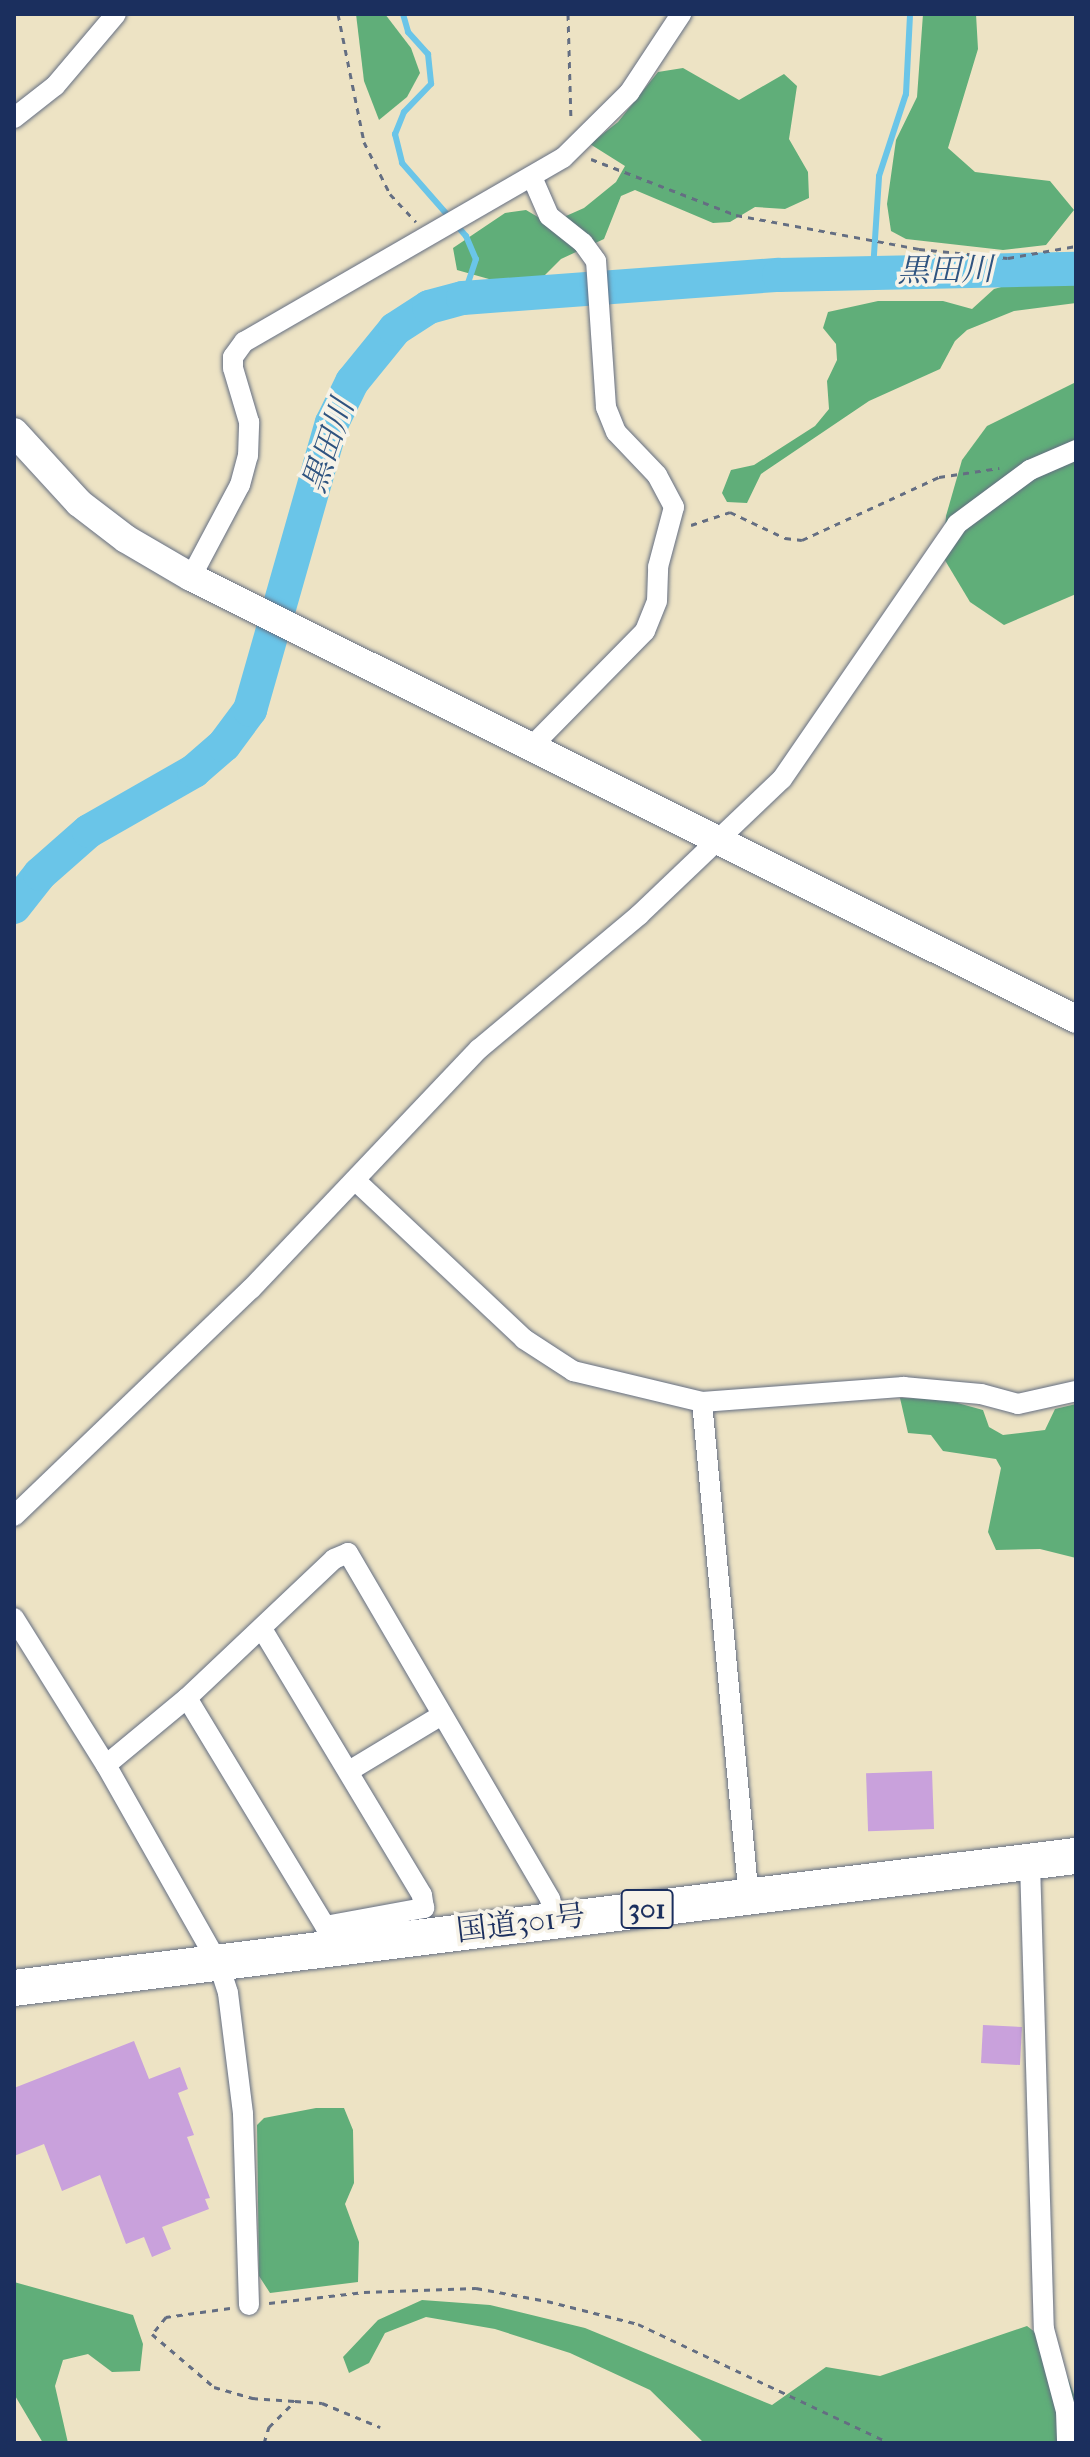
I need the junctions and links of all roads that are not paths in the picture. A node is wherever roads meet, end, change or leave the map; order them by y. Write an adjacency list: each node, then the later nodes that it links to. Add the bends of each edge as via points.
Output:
1 (116, 14): 3 (street, via 55,86)
2 (681, 14): 4 (street, via 629,93 576,148)
3 (14, 118)
4 (532, 177): 7 (street, via 267,327 233,357 249,422 248,456 240,485); 8 (street, via 549,216 583,243 596,261 606,407 616,432 670,497 672,519 661,550 657,601 645,631)
5 (14, 432): 7 (street, via 79,503 126,539)
6 (1076, 450): 9 (street, via 1030,470 957,524 812,741 782,779)
7 (191, 577): 8 (street)
8 (532, 746): 9 (street)
9 (717, 838): 10 (street); 11 (street, via 639,915 479,1049)
10 (1076, 1019)
11 (356, 1181): 13 (street, via 553,1362); 14 (street, via 159,1382)
12 (1076, 1391): 13 (street, via 1018,1404 981,1394 903,1387)
13 (702, 1402): 23 (street)
14 (14, 1516)
15 (14, 1618): 19 (street)
16 (262, 1629): 17 (street); 18 (street, via 334,1559 348,1553); 20 (street)
17 (187, 1698): 19 (street); 20 (street, via 325,1926 424,1908 422,1895)
18 (440, 1716): 20 (street); 24 (street, via 550,1899)
19 (106, 1765): 25 (street)
20 (349, 1771)
21 (1076, 1856): 22 (highway, 国道301号 / 301)
22 (1030, 1863): 23 (highway, 国道301号 / 301); 28 (street, via 1044,2329 1066,2411)
23 (749, 1898): 24 (highway, 国道301号 / 301)
24 (555, 1919): 25 (highway, 国道301号 / 301)
25 (219, 1965): 26 (highway, 国道301号 / 301); 27 (street, via 228,1993 243,2114)
26 (14, 1988)
27 (249, 2305)
28 (1067, 2443)

